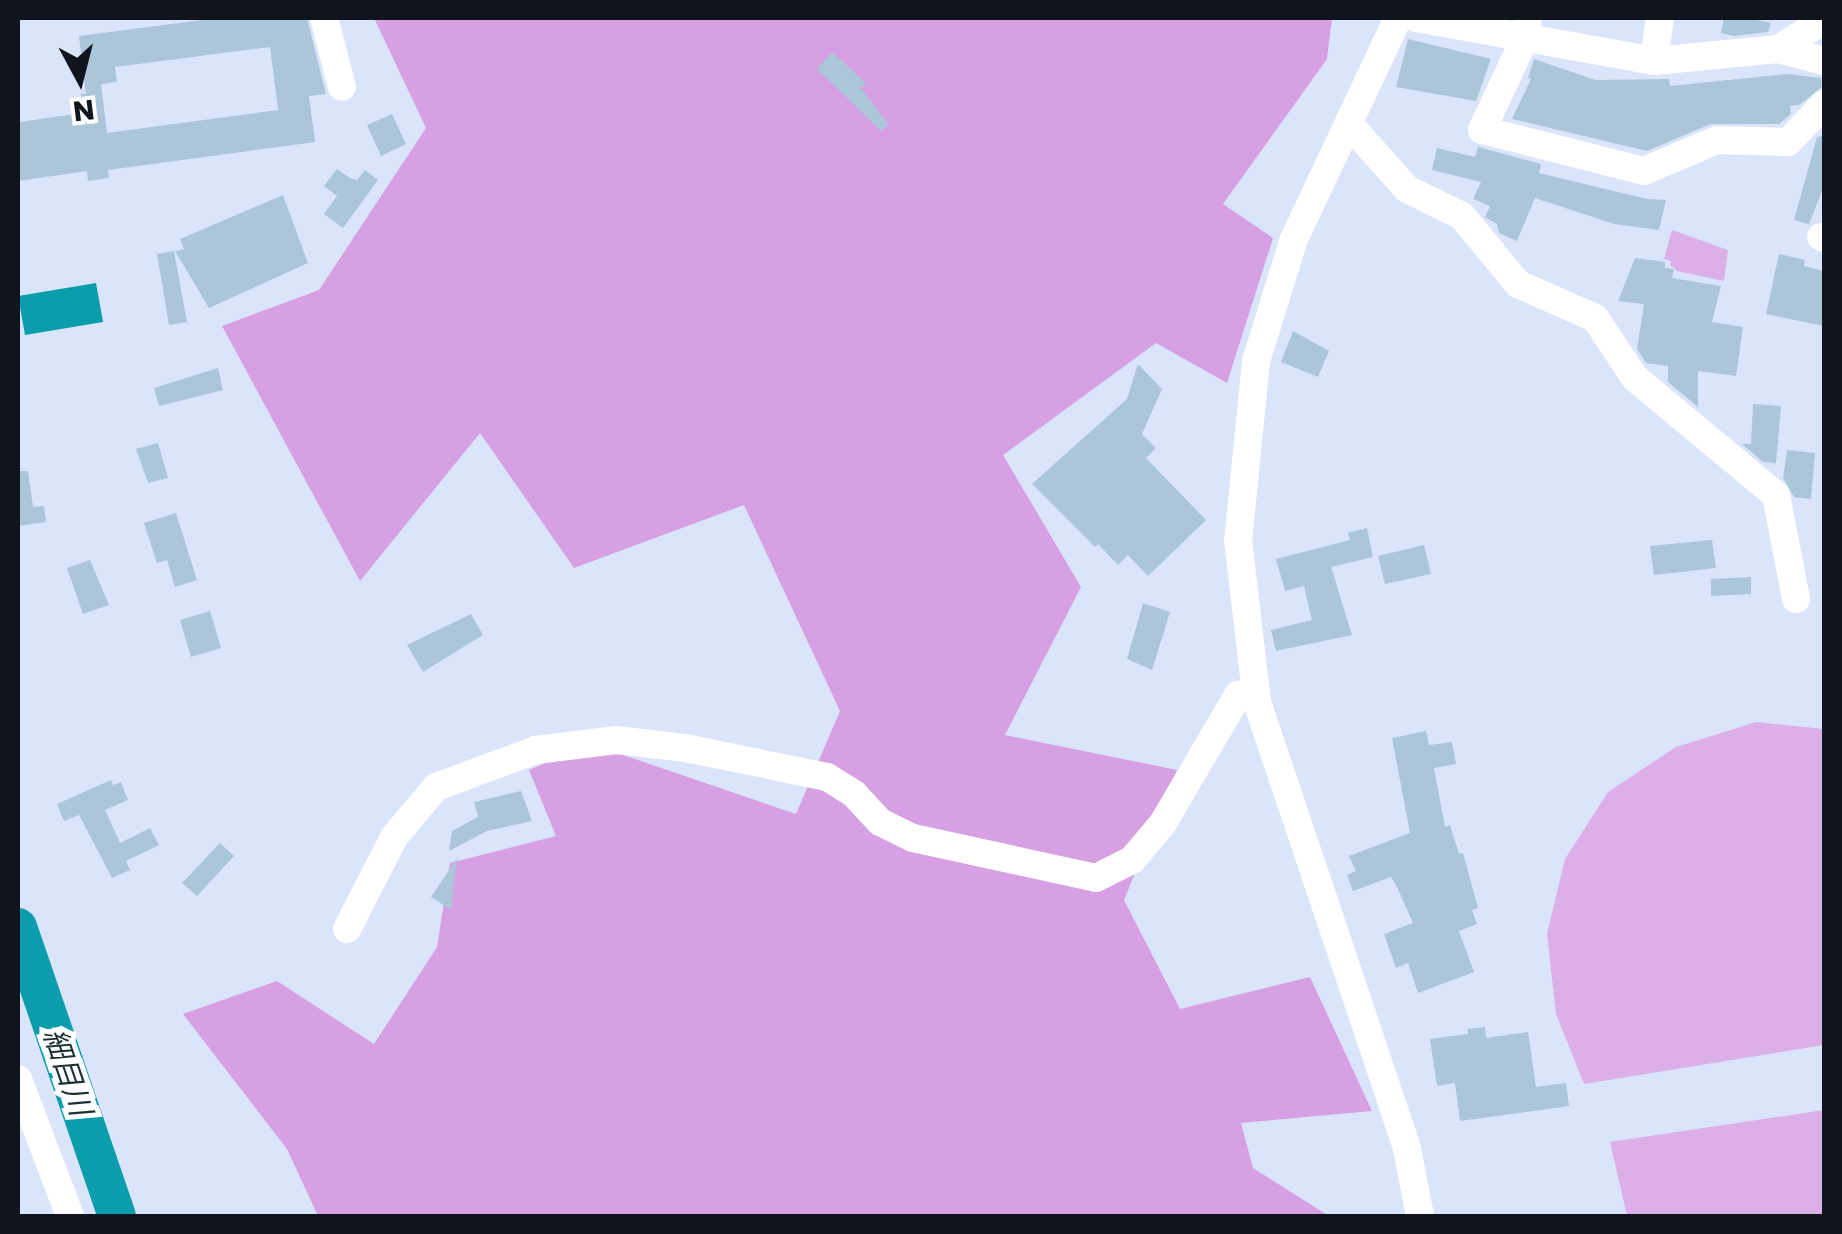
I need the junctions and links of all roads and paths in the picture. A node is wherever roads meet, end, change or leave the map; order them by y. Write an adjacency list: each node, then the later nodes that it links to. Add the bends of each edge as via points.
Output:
1 (324, 18): 11 (street)
2 (1398, 18): 13 (street)
3 (1416, 18): 7 (street)
4 (1660, 18): 9 (street)
5 (1783, 18): 8 (street)
6 (1824, 20): 8 (street)
7 (1526, 29): 9 (street); 12 (street, via 1482,130 1644,171 1717,140 1788,142)
8 (1778, 49): 9 (street); 10 (street)
9 (1654, 61)
10 (1824, 62)
11 (342, 88)
12 (1824, 104)
13 (1351, 126): 14 (street, via 1407,189 1462,216 1518,284 1594,318 1635,378 1776,495); 15 (street, via 1294,239 1256,361 1238,540)
14 (1796, 599)
15 (1256, 691): 16 (street, via 1238,695 1163,823 1132,860 1096,878 913,838 880,822 827,778 616,740 536,750 436,787 394,837); 19 (street, via 1407,1149)
16 (347, 929)
17 (18, 1079): 18 (street)
18 (70, 1216)
19 (1420, 1216)

